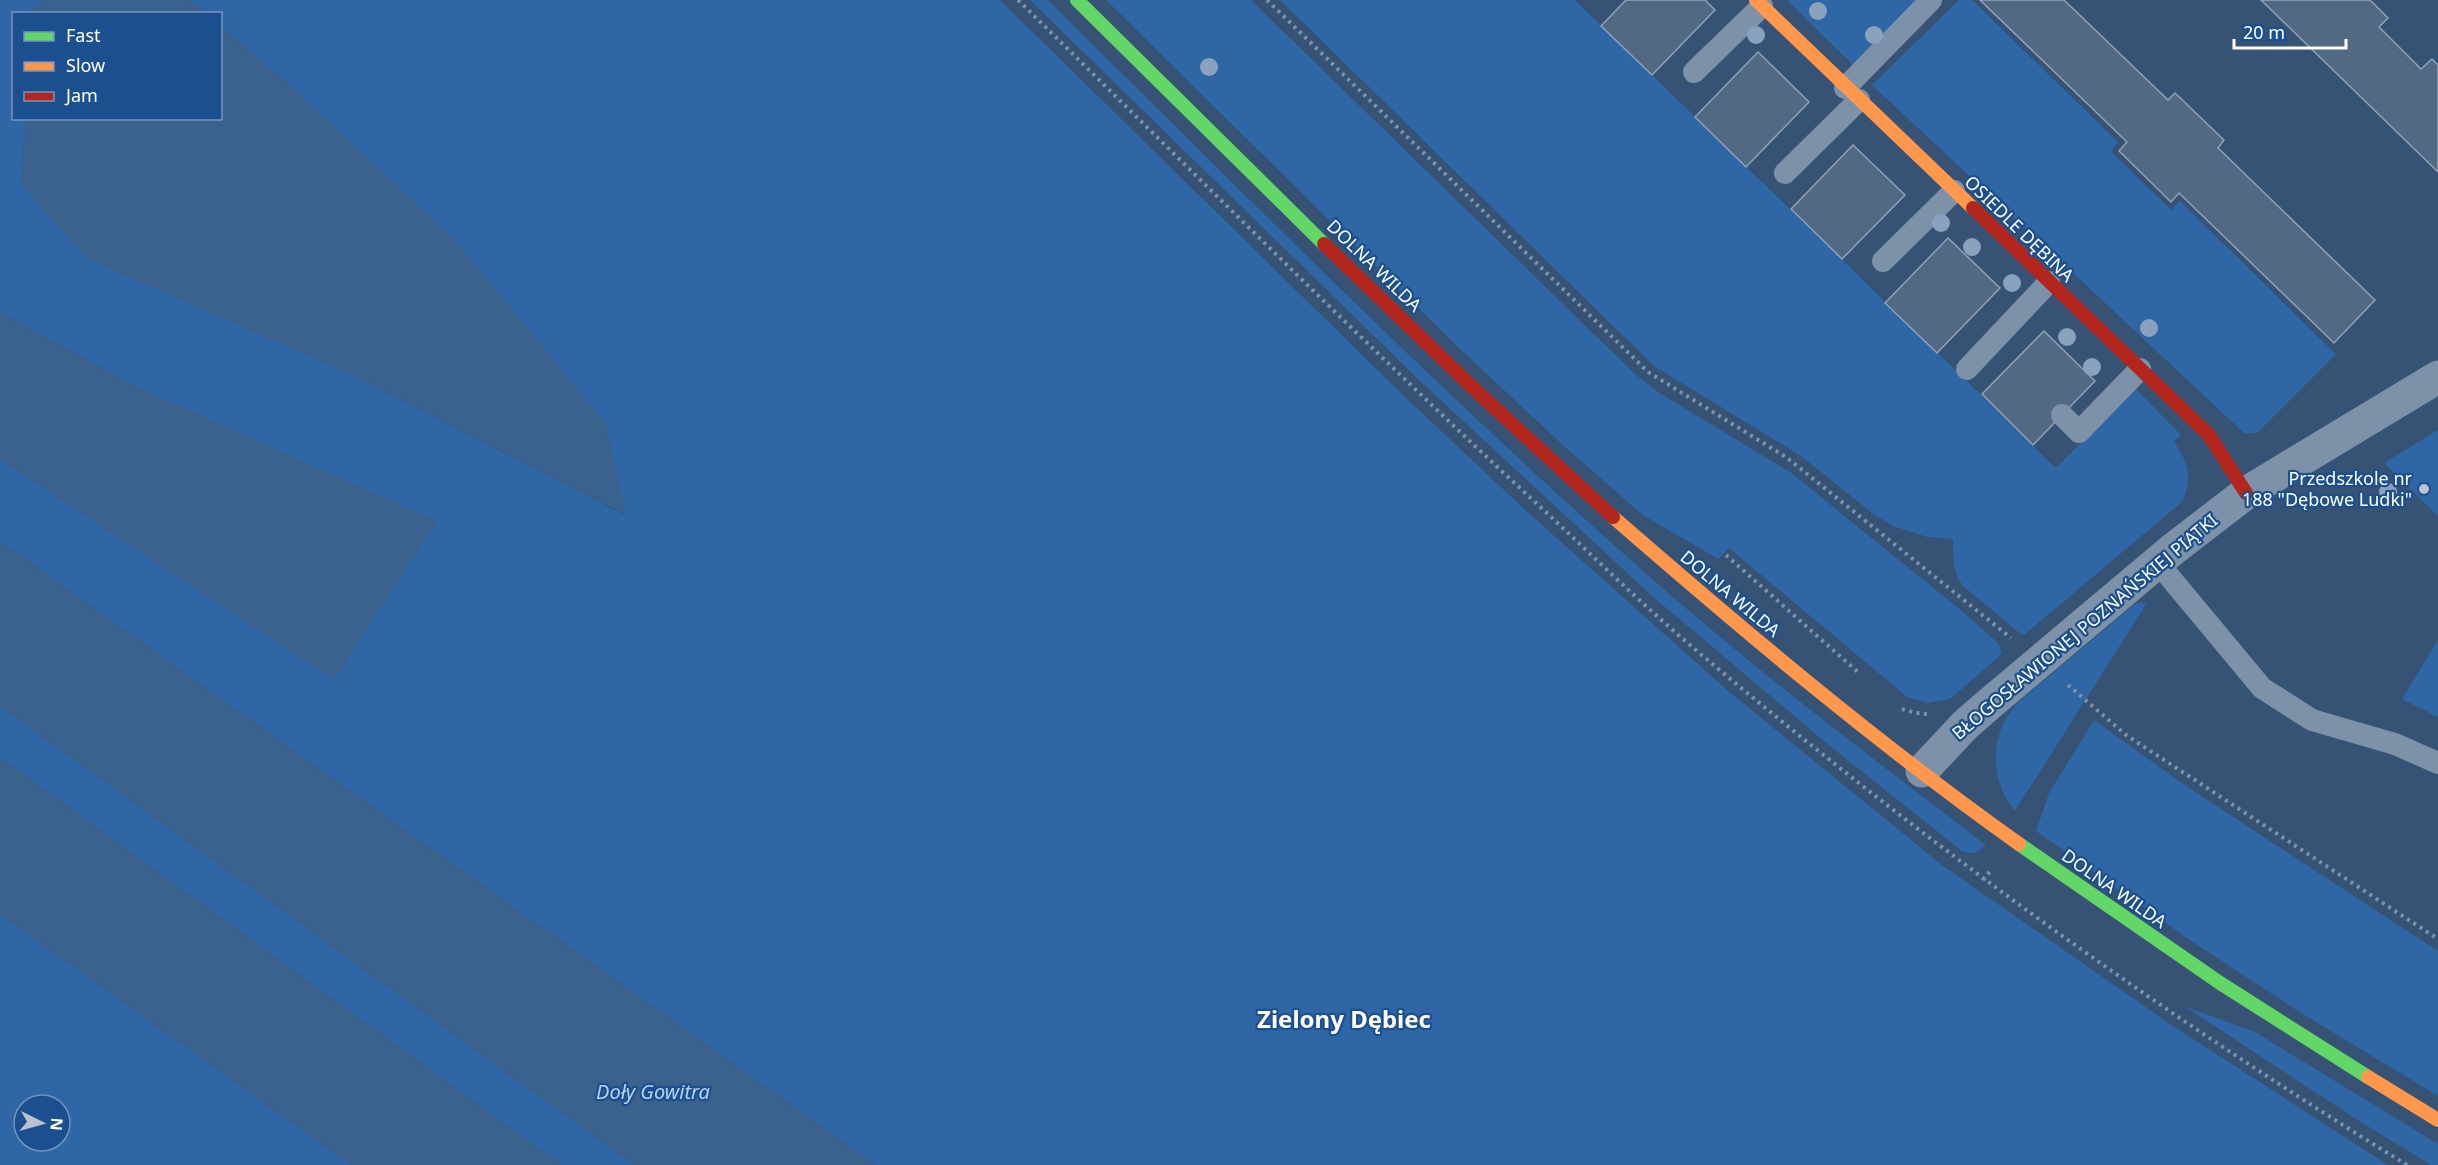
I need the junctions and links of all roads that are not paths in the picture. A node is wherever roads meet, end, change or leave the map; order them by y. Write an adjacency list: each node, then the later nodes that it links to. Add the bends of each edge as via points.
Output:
1 (1077, 0): 17 (main road, DOLNA WILDA, via 1476,392 1609,514 1792,669)
2 (1931, 0): 5 (lane)
3 (1759, 3): 4 (lane); 5 (main road, OSIEDLE DĘBINA)
4 (1694, 72)
5 (1852, 94): 6 (lane); 7 (main road, OSIEDLE DĘBINA)
6 (1785, 173)
7 (1954, 191): 8 (lane); 9 (main road, OSIEDLE DĘBINA)
8 (1883, 261)
9 (2049, 282): 10 (lane); 11 (main road, OSIEDLE DĘBINA)
10 (1967, 369)
11 (2140, 369): 13 (lane, via 2079,432); 14 (main road, OSIEDLE DĘBINA, via 2209,435)
12 (2438, 377): 14 (street, BŁOGOSŁAWIONEJ POZNAŃSKIEJ PIĄTKI)
13 (2062, 415)
14 (2246, 493): 15 (street, BŁOGOSŁAWIONEJ POZNAŃSKIEJ PIĄTKI)
15 (2158, 562): 16 (lane, via 2262,688 2312,720 2395,744); 17 (street, BŁOGOSŁAWIONEJ POZNAŃSKIEJ PIĄTKI, via 1965,725)
16 (2438, 763)
17 (1922, 771): 18 (main road, DOLNA WILDA, via 2109,909 2368,1079)
18 (2438, 1120)

